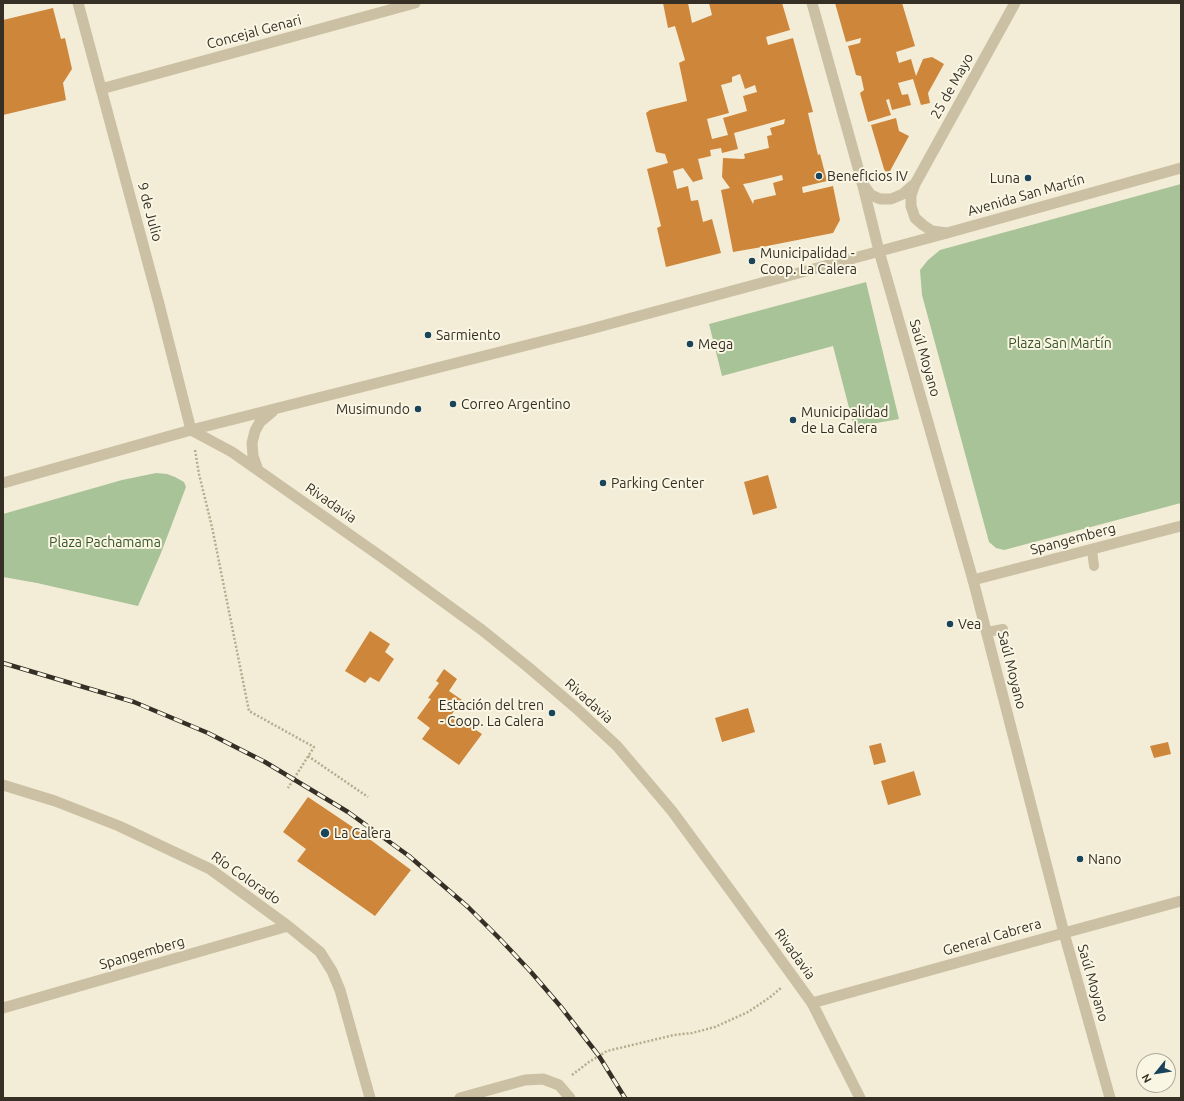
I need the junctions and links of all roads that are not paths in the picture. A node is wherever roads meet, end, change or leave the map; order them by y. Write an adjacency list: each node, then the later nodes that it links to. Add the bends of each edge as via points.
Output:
1 (78, 3): 5 (street, 9 de Julio)
2 (415, 3): 5 (street, Concejal Genari)
3 (812, 3): 7 (street, Saúl Moyano)
4 (1015, 3): 8 (street, 25 de Mayo)
5 (101, 89): 12 (street, 9 de Julio)
6 (1181, 168): 9 (street, Avenida San Martín)
7 (862, 182): 8 (street, 25 de Mayo, via 871,195 880,199 891,199 903,194); 10 (street, Saúl Moyano)
8 (915, 184): 9 (street, 25 de Mayo, via 911,206 915,218 932,231)
9 (947, 233): 10 (street, Avenida San Martín)
10 (879, 251): 11 (street, Avenida San Martín, via 587,330); 18 (street, Saúl Moyano)
11 (274, 410): 12 (street, Avenida San Martín); 13 (street, via 254,431 252,443)
12 (192, 430): 13 (street, Rivadavia); 14 (street, Avenida San Martín)
13 (258, 470): 25 (street, Rivadavia, via 482,630 576,708 611,741 672,811)
14 (3, 483)
15 (1181, 526): 16 (street, Spangemberg)
16 (1092, 550): 17 (lane); 18 (street, Spangemberg)
17 (1094, 566)
18 (973, 580): 20 (street, Saúl Moyano)
19 (1003, 629): 20 (lane)
20 (987, 632): 24 (street, Saúl Moyano)
21 (3, 785): 23 (street, Río Colorado, via 55,801 119,826 210,869)
22 (1181, 901): 24 (street, General Cabrera)
23 (288, 926): 26 (street, Spangemberg); 27 (street, Río Colorado, via 320,952 332,971 340,990)
24 (1064, 933): 25 (street, General Cabrera); 31 (street, Saúl Moyano)
25 (812, 1003): 30 (street, Rivadavia)
26 (3, 1008)
27 (370, 1098)
28 (460, 1098): 29 (street, via 525,1080 544,1079 559,1085)
29 (570, 1098)
30 (860, 1098)
31 (1110, 1098)

